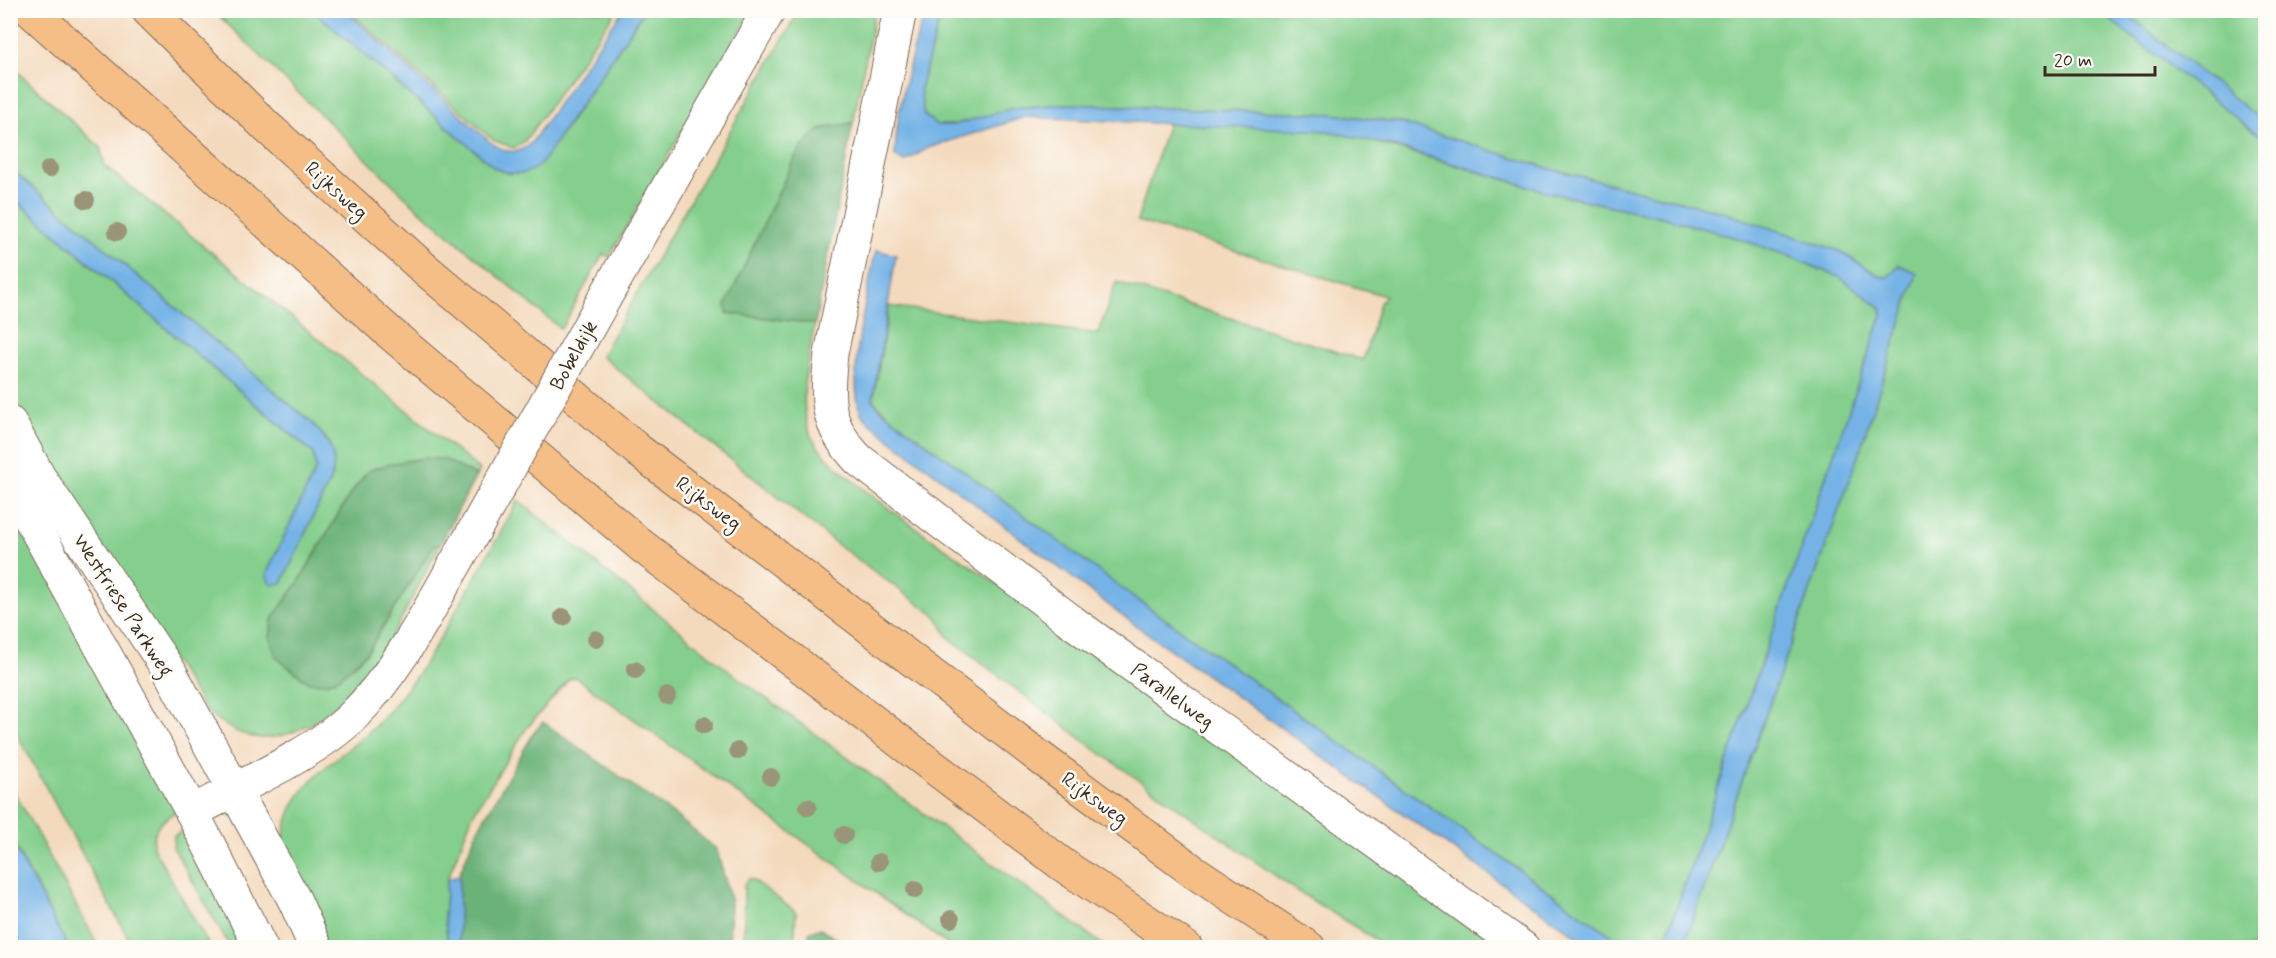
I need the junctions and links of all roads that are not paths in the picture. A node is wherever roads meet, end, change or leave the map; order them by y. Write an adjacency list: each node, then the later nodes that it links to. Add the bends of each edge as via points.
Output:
1 (30, 10): 11 (highway, via 390,333 644,547 1063,865)
2 (148, 10): 12 (highway, Rijksweg, via 338,191 639,451 1193,871)
3 (769, 10): 7 (street, Bobeldijk, bridge, via 397,662 352,717 325,738)
4 (900, 10): 13 (street, Parallelweg, via 831,354 828,410 834,429 859,460 1062,614)
5 (10, 423): 7 (street, Westfriese Parkweg, via 39,477 170,672)
6 (10, 482): 8 (street, Westfriese Parkweg)
7 (234, 789): 8 (street, Bobeldijk); 10 (street, Westfriese Parkweg)
8 (192, 812): 9 (street, Westfriese Parkweg)
9 (261, 948)
10 (316, 948)
11 (1186, 948)
12 (1309, 948)
13 (1523, 948)

